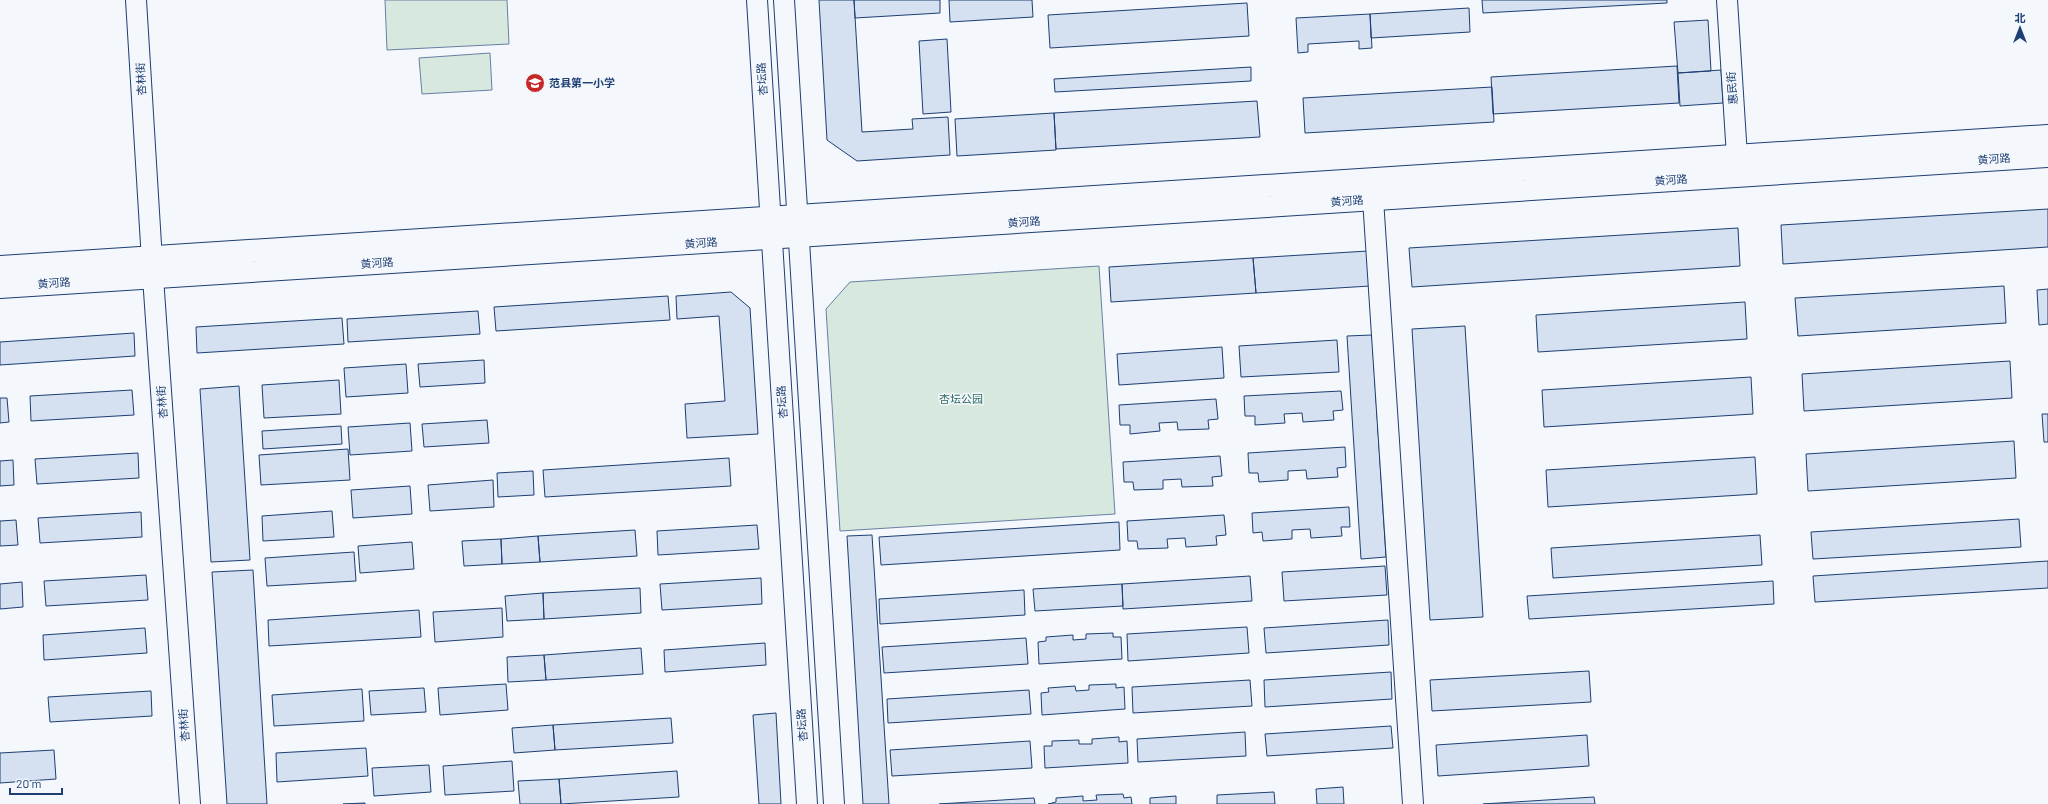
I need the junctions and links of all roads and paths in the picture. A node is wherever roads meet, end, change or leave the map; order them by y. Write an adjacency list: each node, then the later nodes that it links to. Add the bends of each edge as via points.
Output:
1 (136, 0): 12 (street, 杏林街)
2 (757, 0): 10 (street, 杏坛路)
3 (784, 0): 9 (street)
4 (1727, 0): 7 (street, 惠民街)
5 (2048, 136): 7 (main road, 黄河路)
6 (2048, 156): 7 (main road, 黄河路)
7 (1738, 166): 8 (main road, 黄河路); 9 (main road, 黄河路)
8 (1373, 199): 9 (main road, 黄河路); 17 (street)
9 (798, 227): 10 (main road, 黄河路); 16 (street)
10 (772, 229): 12 (main road, 黄河路); 15 (street, 杏坛路)
11 (0, 267): 12 (main road, 黄河路)
12 (153, 267): 13 (main road, 黄河路); 14 (street, 杏林街)
13 (0, 287)
14 (190, 804)
15 (807, 804)
16 (834, 804)
17 (1413, 804)

